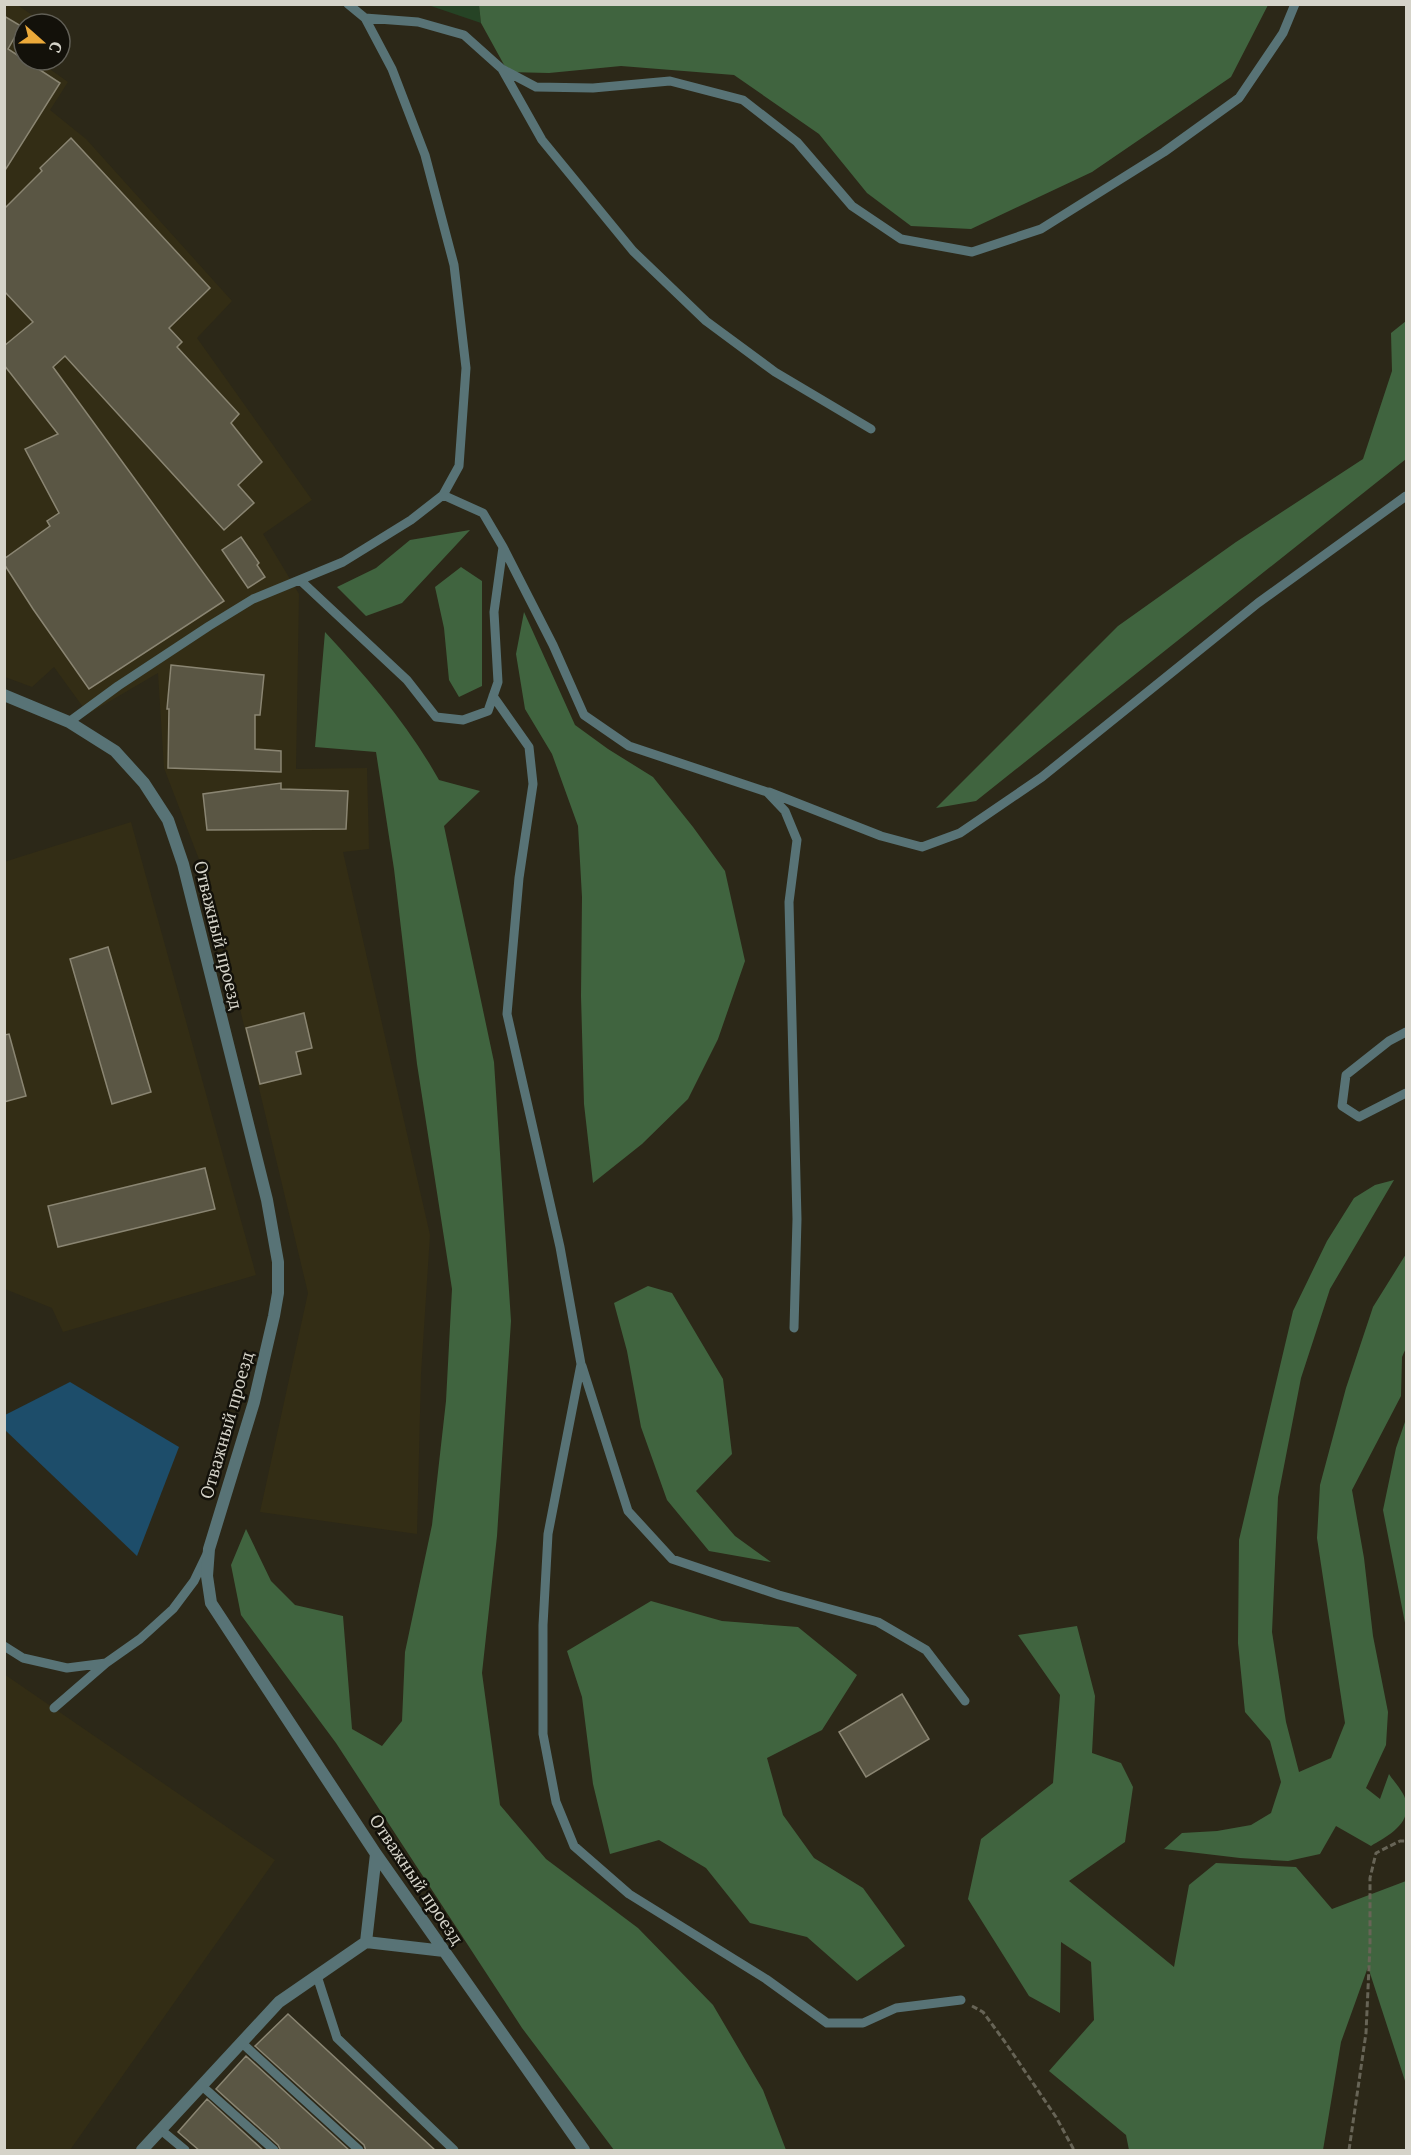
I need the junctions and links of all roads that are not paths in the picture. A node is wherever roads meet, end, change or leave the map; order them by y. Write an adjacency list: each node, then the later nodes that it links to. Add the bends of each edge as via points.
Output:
1 (348, 4): 3 (lane)
2 (1295, 4): 4 (lane, via 1283,33 1239,98 1164,152 1041,229 972,252 901,239 852,206 797,142 742,100 670,81 593,88 536,87)
3 (365, 18): 4 (lane, via 418,22 464,35); 6 (lane, via 392,69 425,155 454,265 466,368 459,466)
4 (502, 69): 5 (lane, via 542,140 633,251 706,321 775,372)
5 (871, 429)
6 (443, 495): 8 (lane, via 483,513); 9 (lane, via 343,562)
7 (1407, 496): 13 (lane, via 1258,603 1042,777 960,833 922,847 881,837)
8 (503, 547): 11 (lane, via 494,612 498,681); 13 (lane, via 584,715 629,746)
9 (302, 580): 11 (lane, via 407,680 436,717 463,720 488,711); 12 (lane, via 253,599)
10 (4, 695): 12 (street, Отважный проезд)
11 (493, 696): 17 (lane, via 529,747 533,784 519,878 507,1014 560,1247)
12 (69, 722): 18 (street, Отважный проезд, via 115,751 144,783 168,820 183,864 267,1200 278,1262 278,1293 254,1402)
13 (767, 792): 16 (lane, via 785,811 797,840 789,902 797,1219)
14 (1407, 1032): 15 (lane, via 1389,1041 1346,1075 1342,1106 1359,1118)
15 (1407, 1093)
16 (794, 1328)
17 (581, 1364): 21 (lane, via 628,1511 672,1559 779,1595 878,1622 926,1650); 27 (lane, via 548,1534 543,1625 543,1734 556,1802 574,1846 629,1894 766,1979 827,2023 863,2023 896,2008)
18 (209, 1549): 20 (lane, via 194,1581 173,1610 140,1640); 23 (street, Отважный проезд, via 211,1603)
19 (4, 1646): 20 (lane, via 23,1658 67,1668)
20 (106, 1663): 22 (lane)
21 (965, 1701)
22 (54, 1708)
23 (376, 1854): 24 (street); 25 (street, Отважный проезд)
24 (366, 1942): 25 (street); 26 (street)
25 (444, 1951): 36 (street, Отважный проезд)
26 (316, 1976): 28 (street, via 279,2002); 35 (lane, via 337,2038)
27 (961, 2000)
28 (242, 2043): 29 (street); 34 (lane)
29 (202, 2086): 30 (street); 33 (lane)
30 (161, 2130): 31 (street); 32 (lane)
31 (142, 2151)
32 (185, 2151)
33 (274, 2151)
34 (359, 2151)
35 (454, 2151)
36 (584, 2151)

